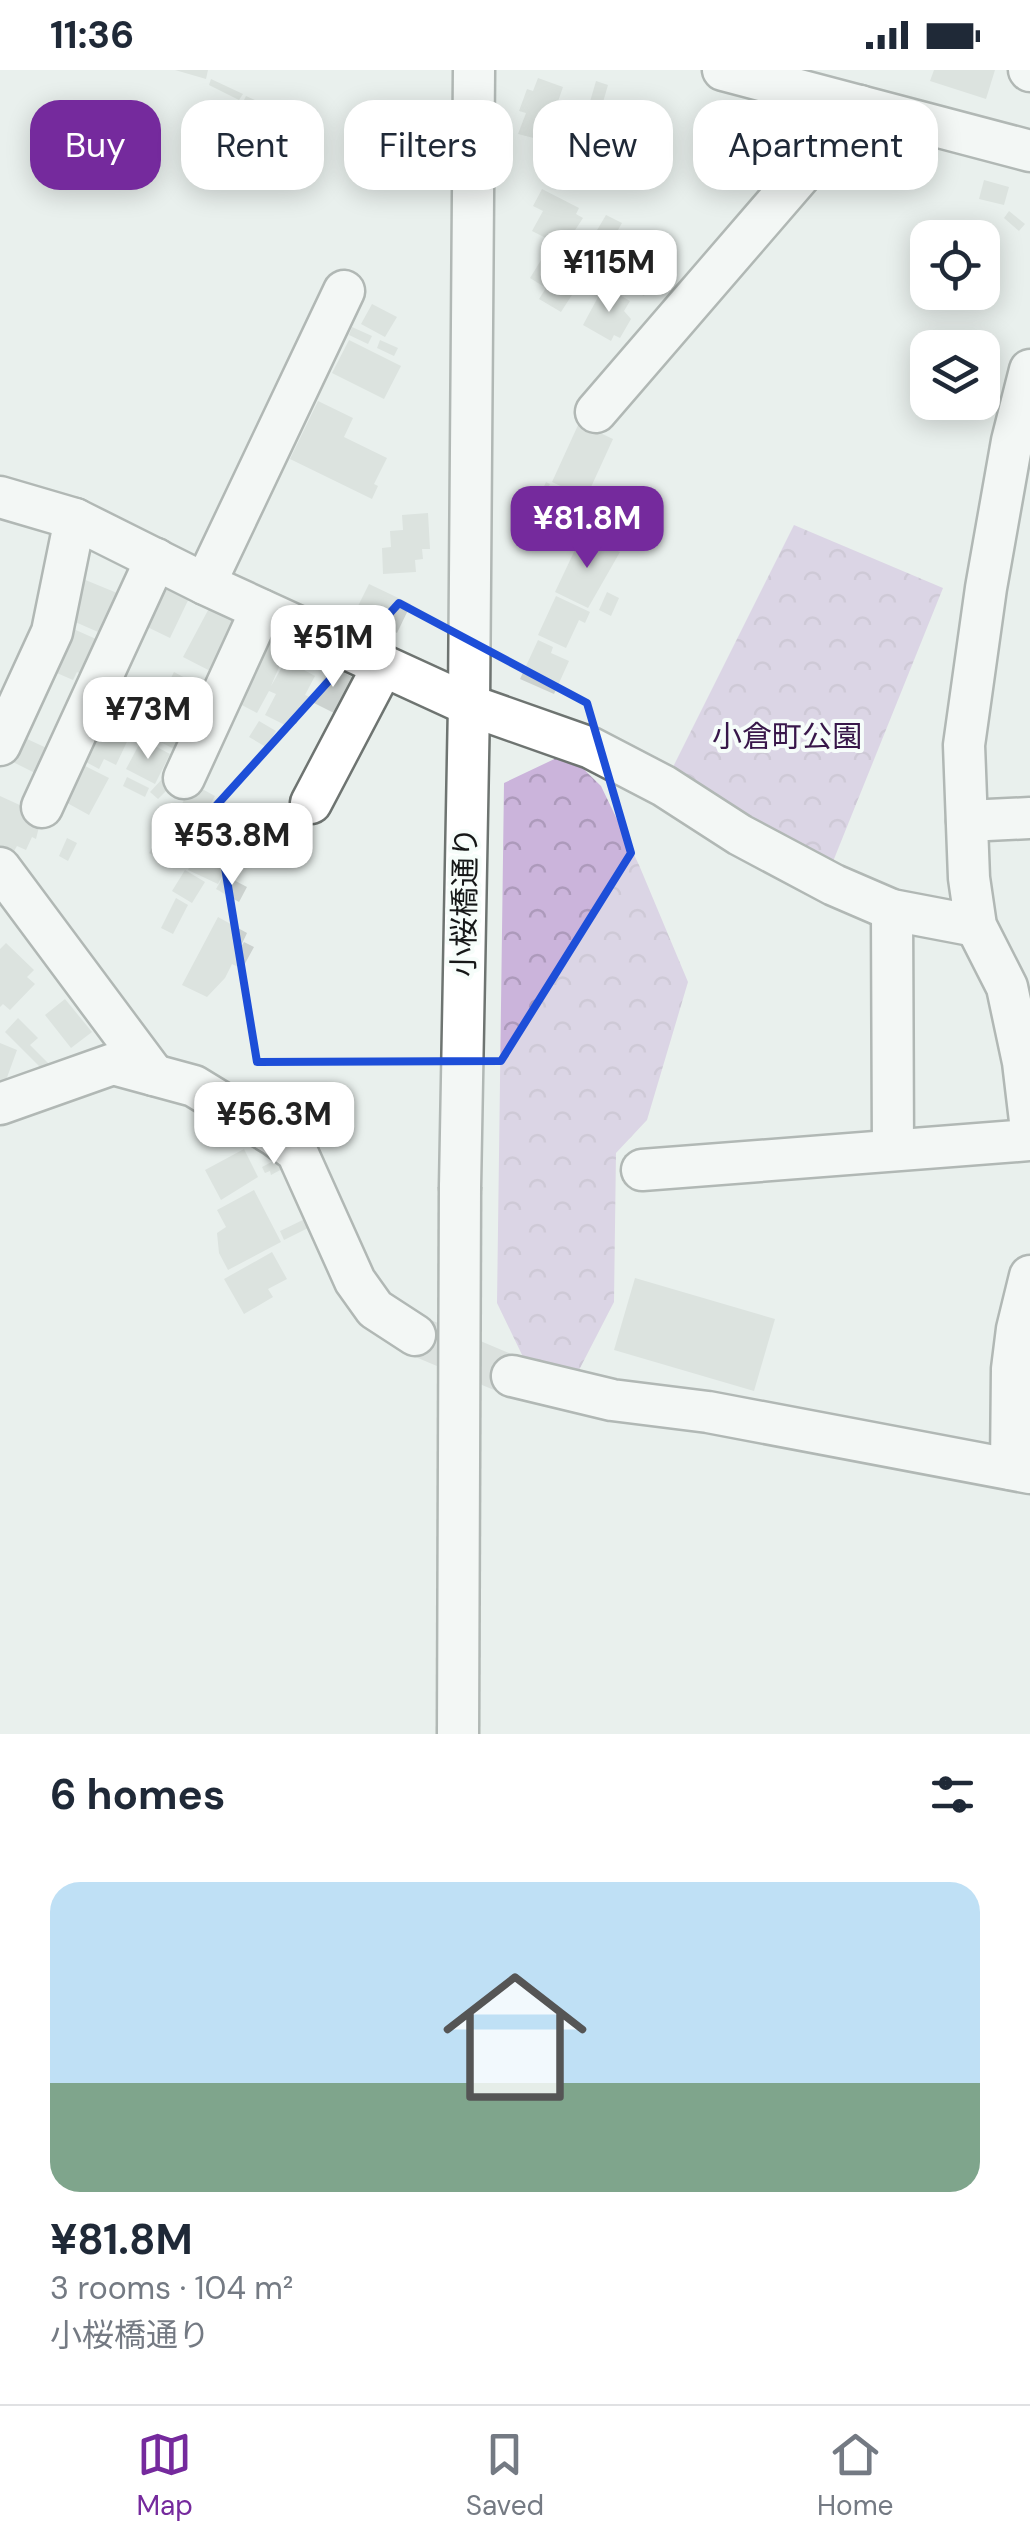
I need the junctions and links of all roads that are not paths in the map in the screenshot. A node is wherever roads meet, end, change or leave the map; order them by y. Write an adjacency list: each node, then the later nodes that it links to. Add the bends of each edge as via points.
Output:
1 (474, 70): 16 (street, 小桜橋通り)
2 (723, 70): 3 (street)
3 (837, 100)
4 (938, 127): 5 (street)
5 (1030, 151)
6 (788, 190): 9 (street)
7 (344, 290): 13 (street)
8 (1030, 370): 22 (street, via 1012,441 964,745)
9 (596, 412)
10 (0, 497): 11 (street)
11 (75, 519): 12 (street); 17 (street, via 52,632)
12 (156, 559): 13 (street); 20 (street)
13 (205, 584): 14 (street)
14 (261, 610): 15 (street); 18 (street)
15 (383, 666): 16 (street); 19 (street)
16 (469, 705): 24 (street, via 591,748 740,835); 36 (street, 小桜橋通り, bridge)
17 (0, 745)
18 (184, 778)
19 (311, 803)
20 (42, 807)
21 (1030, 818): 22 (street)
22 (966, 821): 25 (street)
23 (0, 868): 26 (street)
24 (892, 910): 25 (street); 30 (street)
25 (976, 926): 28 (street, via 1007,987)
26 (154, 1075): 27 (street, via 114,1064); 33 (street, via 194,1086 296,1152 355,1282 375,1309)
27 (0, 1104)
28 (1030, 1122)
29 (1030, 1140): 30 (street)
30 (893, 1150): 31 (street)
31 (642, 1170)
32 (1030, 1276): 35 (street, via 1012,1369)
33 (415, 1335)
34 (512, 1376): 35 (street, via 612,1400)
35 (1021, 1471)
36 (458, 1734)

